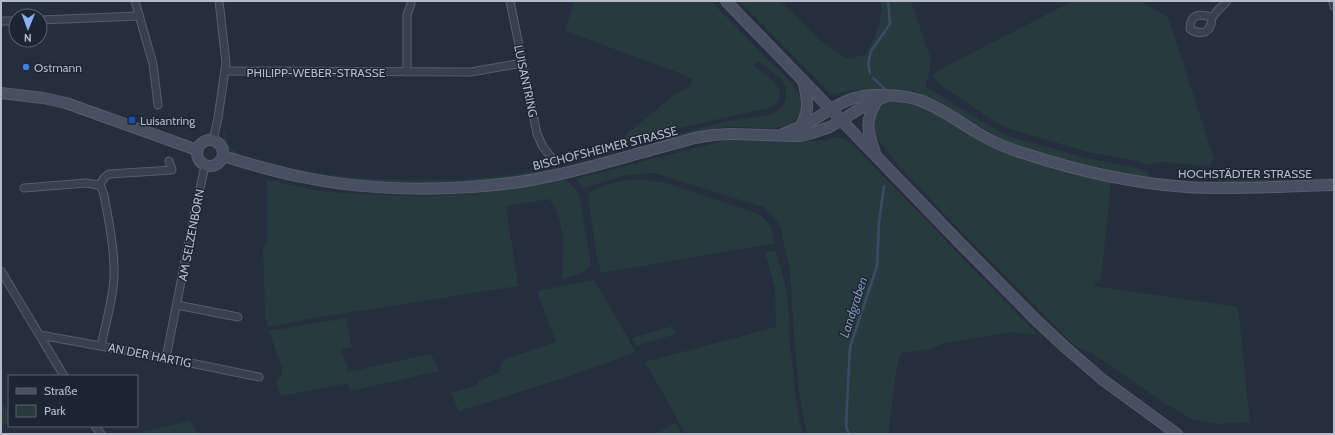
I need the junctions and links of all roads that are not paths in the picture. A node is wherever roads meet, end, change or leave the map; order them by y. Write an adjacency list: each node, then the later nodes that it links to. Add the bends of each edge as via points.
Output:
1 (135, 1): 9 (street)
2 (218, 1): 13 (street, via 226,56)
3 (510, 1): 12 (street, LUISANTRING)
4 (726, 1): 15 (street)
5 (1227, 1): 10 (street)
6 (1333, 1): 8 (street)
7 (411, 4): 14 (street, via 407,15)
8 (1334, 6)
9 (139, 16): 11 (street); 19 (street, via 153,64)
10 (1212, 18)
11 (48, 20)
12 (522, 63): 14 (street, PHILIPP-WEBER-STRASSE, via 471,72); 28 (street, LUISANTRING, via 537,134)
13 (225, 71): 14 (street, PHILIPP-WEBER-STRASSE); 24 (street)
14 (407, 72)
15 (803, 80): 20 (street); 22 (street, via 808,105)
16 (1, 93): 25 (street, via 43,98 66,104)
17 (886, 96): 18 (street); 20 (street, HOCHSTÄDTER STRASSE, via 861,96); 32 (street, HOCHSTÄDTER STRASSE, via 920,100 1004,146 1056,164 1103,176 1194,187)
18 (876, 102): 21 (street, via 861,108); 26 (street, via 868,122)
19 (158, 105)
20 (830, 108): 21 (street); 22 (street, BISCHOFSHEIMER STRASSE)
21 (842, 121): 23 (street, BISCHOFSHEIMER STRASSE, via 810,134); 26 (street)
22 (800, 127): 23 (street, BISCHOFSHEIMER STRASSE)
23 (781, 135): 27 (street, BISCHOFSHEIMER STRASSE, via 713,135 695,138 562,174 469,187 395,187 321,181)
24 (213, 140): 25 (street, via 201,143); 27 (street, via 222,148)
25 (197, 150): 30 (street, via 198,160)
26 (875, 155): 42 (street, via 966,250 1066,348 1114,388)
27 (223, 156): 30 (street, via 218,163)
28 (552, 158)
29 (169, 161): 31 (street, via 172,170 109,174)
30 (205, 166): 35 (street, AM SELZENBORN)
31 (99, 185): 33 (street, via 86,183); 38 (street, via 104,194 114,268)
32 (1334, 185)
33 (24, 188)
34 (1, 271): 37 (street)
35 (177, 305): 36 (street); 39 (street, AM SELZENBORN)
36 (238, 317)
37 (40, 335): 38 (street, AN DER HARTIG); 40 (street)
38 (101, 346): 39 (street, AN DER HARTIG)
39 (166, 358): 41 (street, AN DER HARTIG)
40 (63, 375)
41 (259, 377)
42 (1177, 434)

